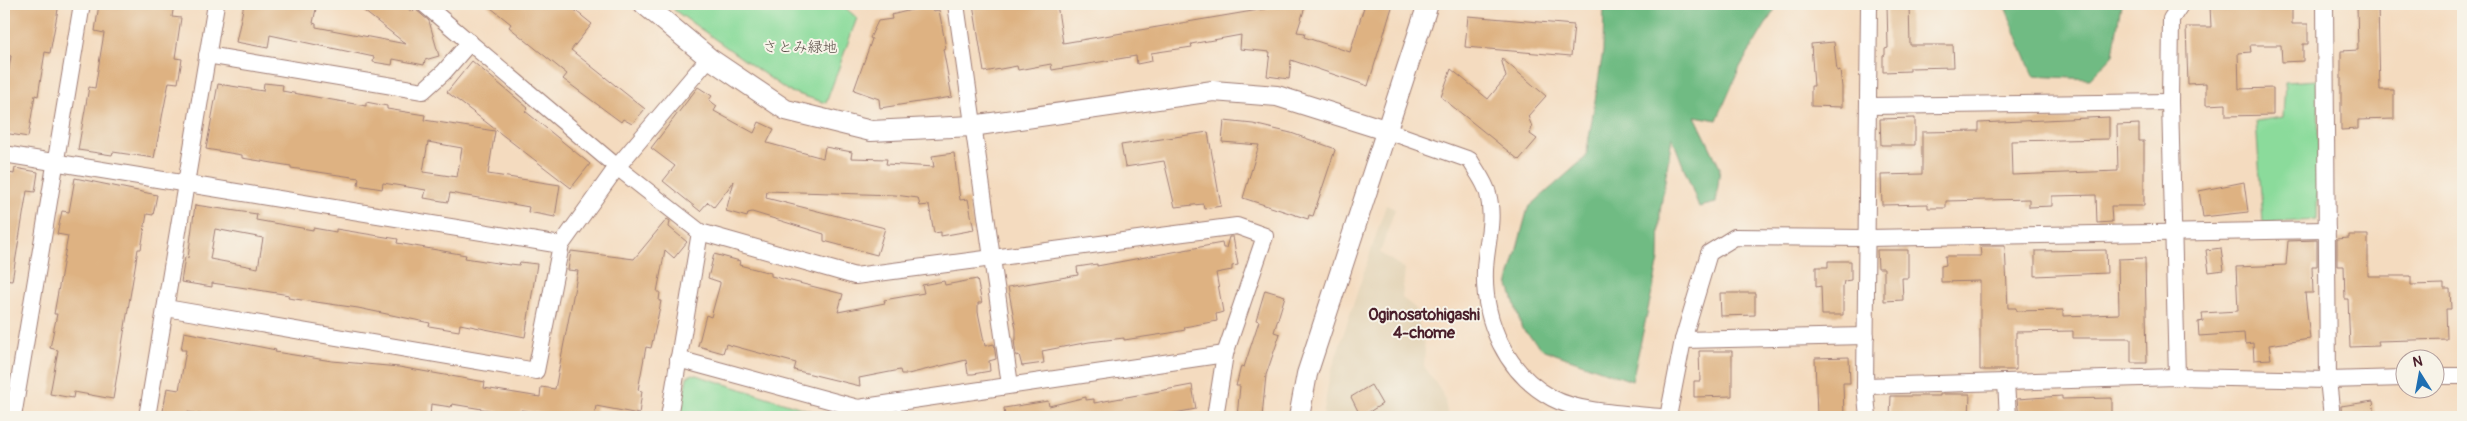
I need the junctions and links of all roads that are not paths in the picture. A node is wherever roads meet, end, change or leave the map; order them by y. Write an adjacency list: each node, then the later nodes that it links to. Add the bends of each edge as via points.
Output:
1 (82, 4): 18 (street)
2 (216, 4): 11 (street)
3 (424, 4): 10 (street)
4 (644, 4): 12 (street)
5 (956, 4): 15 (street)
6 (1428, 4): 16 (street)
7 (1869, 4): 14 (street)
8 (2181, 4): 13 (street, via 2171,19)
9 (2325, 4): 21 (street)
10 (470, 42): 11 (street, via 423,91); 19 (street)
11 (207, 55): 20 (street)
12 (709, 58): 15 (street, via 786,110 871,132); 19 (street)
13 (2170, 102): 14 (street); 23 (street)
14 (1868, 106): 24 (street)
15 (972, 126): 16 (street, via 1213,91 1277,96); 26 (street)
16 (1385, 130): 44 (street, via 1307,374); 45 (street, via 1470,160 1488,193 1492,224 1485,270 1488,310 1500,345 1517,372 1552,399 1597,412)
17 (4, 154): 18 (street)
18 (57, 163): 20 (street); 40 (street)
19 (618, 167): 22 (street); 25 (street)
20 (186, 184): 25 (street); 27 (street)
21 (2327, 230): 23 (street); 36 (street)
22 (700, 232): 26 (street, via 855,276); 31 (street)
23 (2174, 233): 24 (street); 34 (street)
24 (1867, 238): 28 (street); 29 (street, via 1734,237 1709,253)
25 (561, 245): 27 (street, via 536,371)
26 (993, 258): 30 (street, via 1237,226 1265,236); 38 (street)
27 (166, 308): 41 (street)
28 (1866, 336): 29 (street); 39 (street)
29 (1683, 340): 46 (street)
30 (1225, 354): 38 (street); 43 (street)
31 (678, 359): 38 (street, via 858,408); 42 (street)
32 (2444, 376): 33 (street)
33 (2463, 376)
34 (2177, 378): 36 (street); 37 (street)
35 (2394, 378): 36 (street)
36 (2328, 380): 49 (street)
37 (2006, 382): 39 (street); 48 (street)
38 (1010, 385)
39 (1866, 386): 47 (street)
40 (12, 417)
41 (148, 417)
42 (669, 417)
43 (1215, 417)
44 (1299, 417)
45 (1660, 417)
46 (1668, 417)
47 (1868, 417)
48 (2008, 417)
49 (2332, 417)

